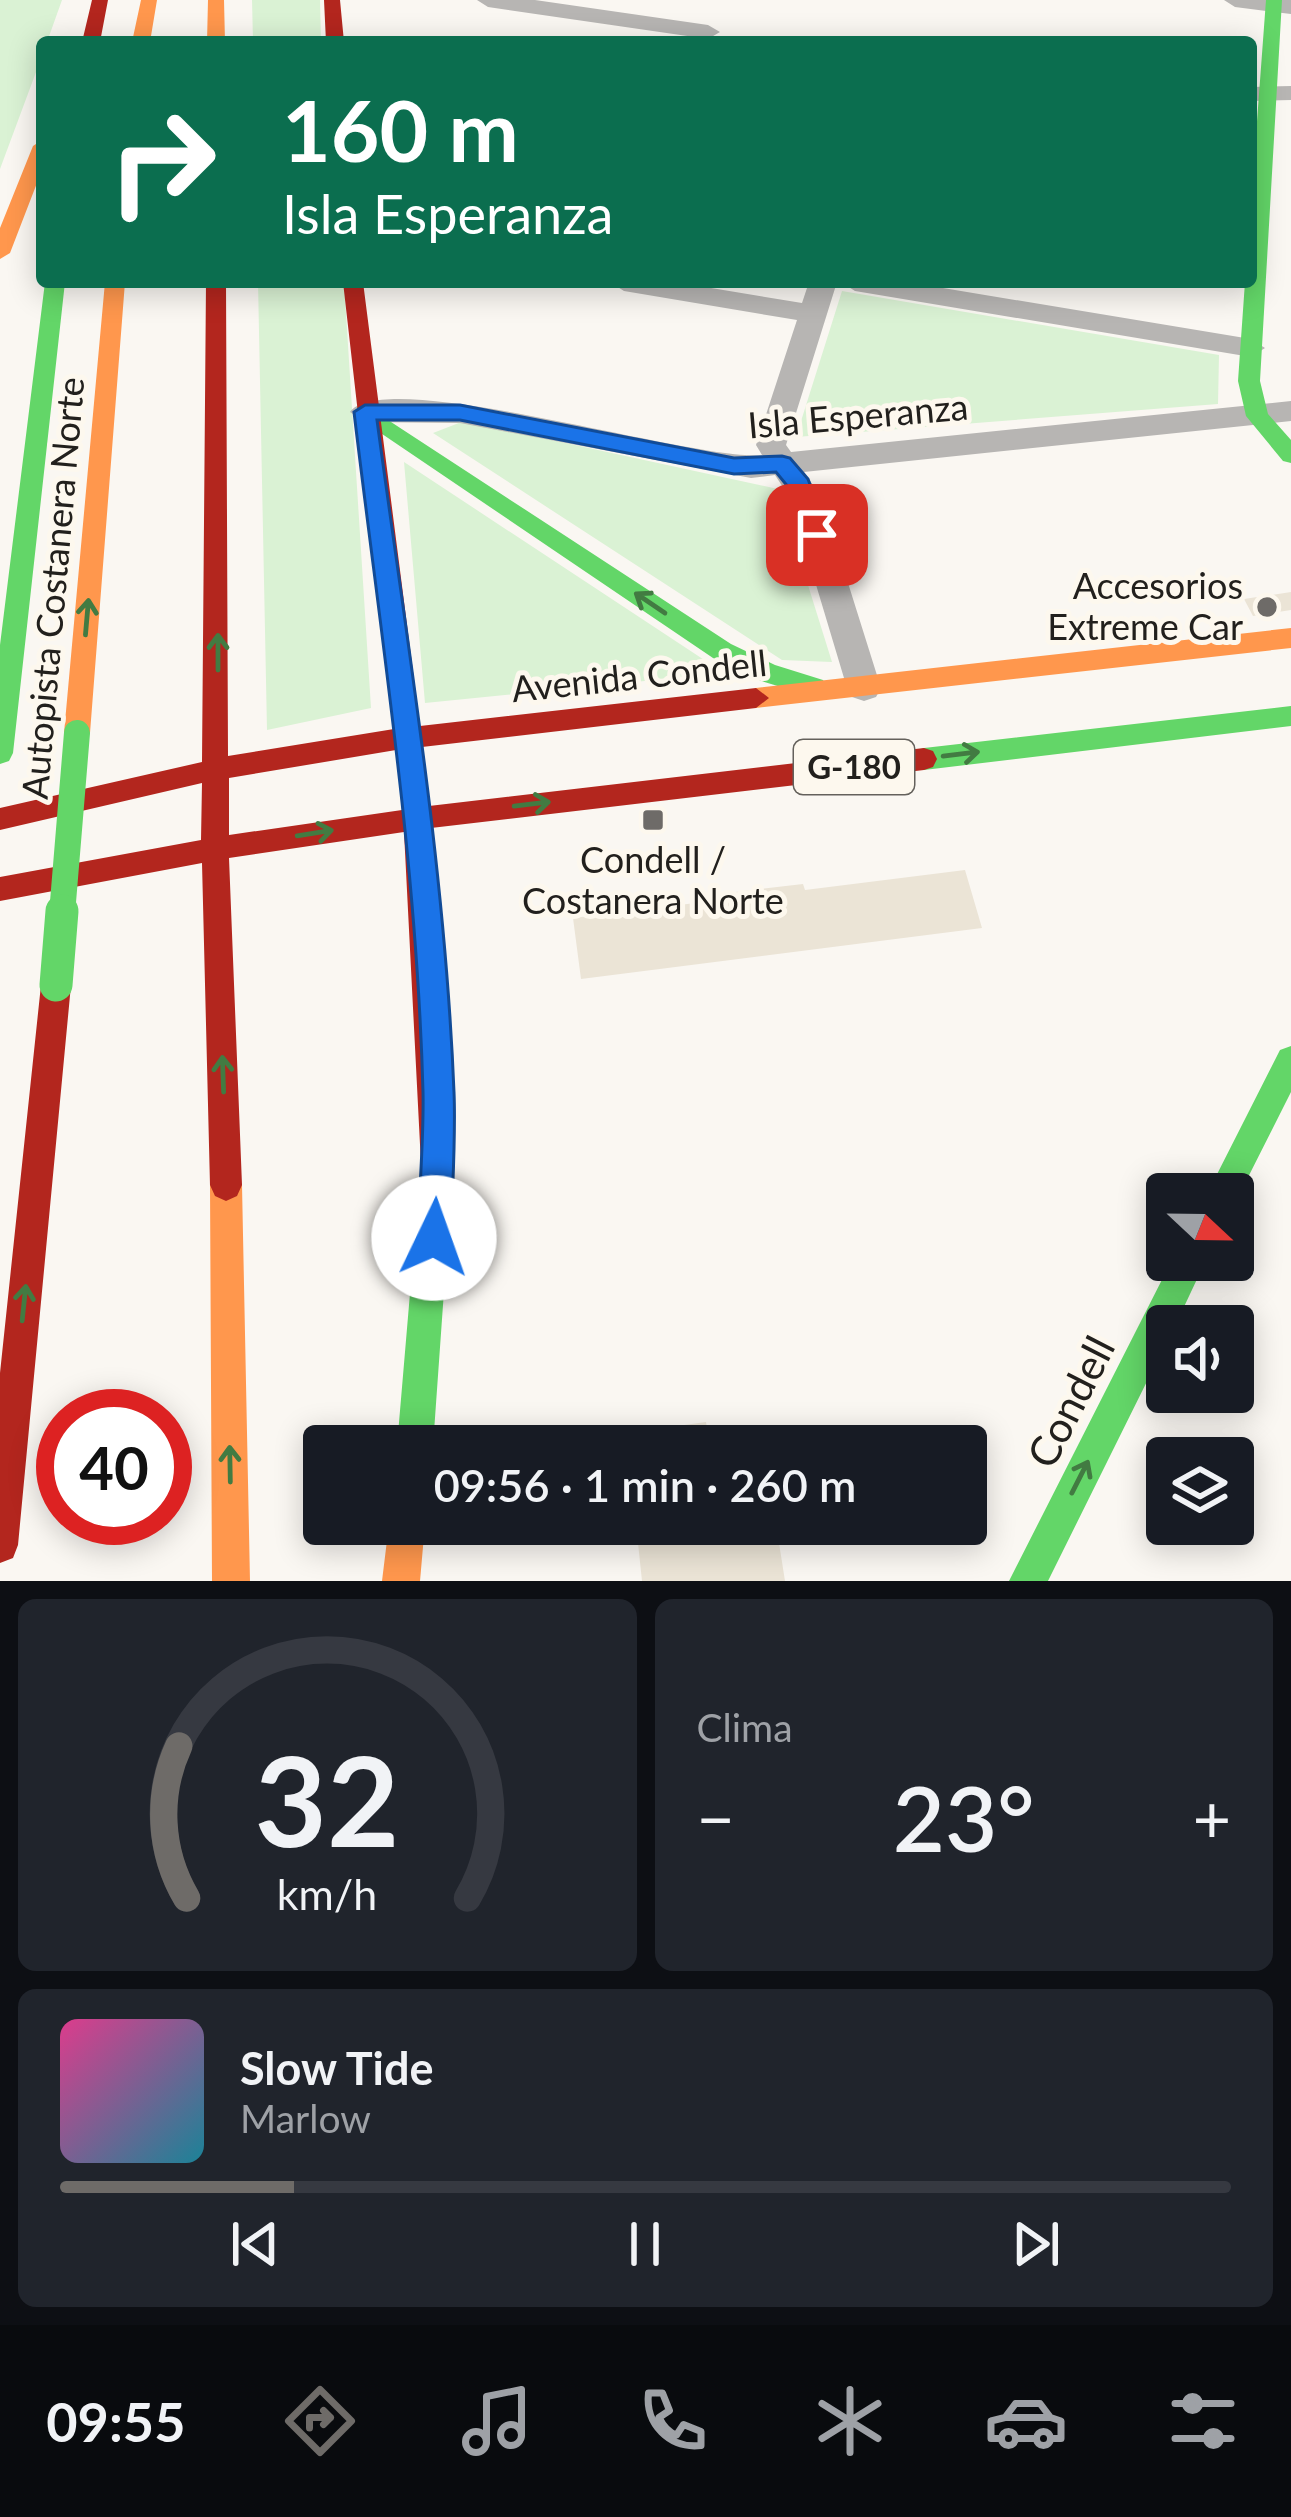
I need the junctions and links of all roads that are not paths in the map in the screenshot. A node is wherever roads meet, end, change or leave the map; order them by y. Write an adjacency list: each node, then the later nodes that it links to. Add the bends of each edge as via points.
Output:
1 (100, 0): 9 (main road)
2 (149, 0): 10 (main road)
3 (216, 0): 11 (main road)
4 (332, 0): 12 (main road)
5 (488, 0): 8 (street)
6 (1235, 0): 7 (street)
7 (1280, 4): 13 (main road)
8 (709, 30)
9 (92, 36)
10 (142, 36)
11 (216, 36)
12 (335, 36)
13 (1270, 94): 16 (main road)
14 (36, 161): 17 (main road)
15 (1291, 193): 16 (street)
16 (1257, 205)
17 (0, 254)
18 (55, 288): 38 (main road, Autopista Costanera Norte)
19 (114, 288): 49 (main road, Autopista Costanera Norte, one-way to 19, bridge)
20 (216, 288): 40 (main road, one-way to 20)
21 (354, 288): 29 (main road)
22 (659, 288): 26 (street)
23 (821, 288): 26 (street)
24 (891, 288): 27 (street)
25 (1254, 288): 27 (main road)
26 (813, 314): 32 (street, via 772,438)
27 (1251, 348): 30 (main road)
28 (1291, 411): 30 (street, Isla Esperanza)
29 (365, 412): 32 (street, Isla Esperanza, via 460,413 734,466); 35 (main road, one-way to 29, via 722,651); 37 (main road)
30 (1257, 416): 31 (main road); 32 (street, Isla Esperanza)
31 (1291, 455)
32 (782, 464): 34 (street, via 805,497)
33 (1291, 638): 34 (main road, Avenida Condell / G-180)
34 (864, 688): 35 (main road, Avenida Condell / G-180)
35 (829, 692): 37 (main road, Avenida Condell / G-180)
36 (1291, 716): 41 (main road, G-180, one-way to 36)
37 (406, 738): 40 (main road, Avenida Condell / G-180); 41 (main road)
38 (2, 742): 39 (main road, Autopista Costanera Norte)
39 (0, 753)
40 (217, 769): 42 (main road, Avenida Condell / G-180); 43 (main road)
41 (416, 818): 43 (main road, G-180, one-way to 41); 48 (main road, via 439,1098)
42 (0, 819)
43 (215, 848): 44 (main road, G-180); 51 (main road, one-way to 43)
44 (0, 889)
45 (1289, 1075): 46 (main road)
46 (1235, 1173)
47 (1179, 1281): 53 (main road, Condell, one-way to 47)
48 (417, 1425)
49 (0, 1545)
50 (405, 1545): 52 (main road)
51 (231, 1581)
52 (401, 1581)
53 (1028, 1581)

